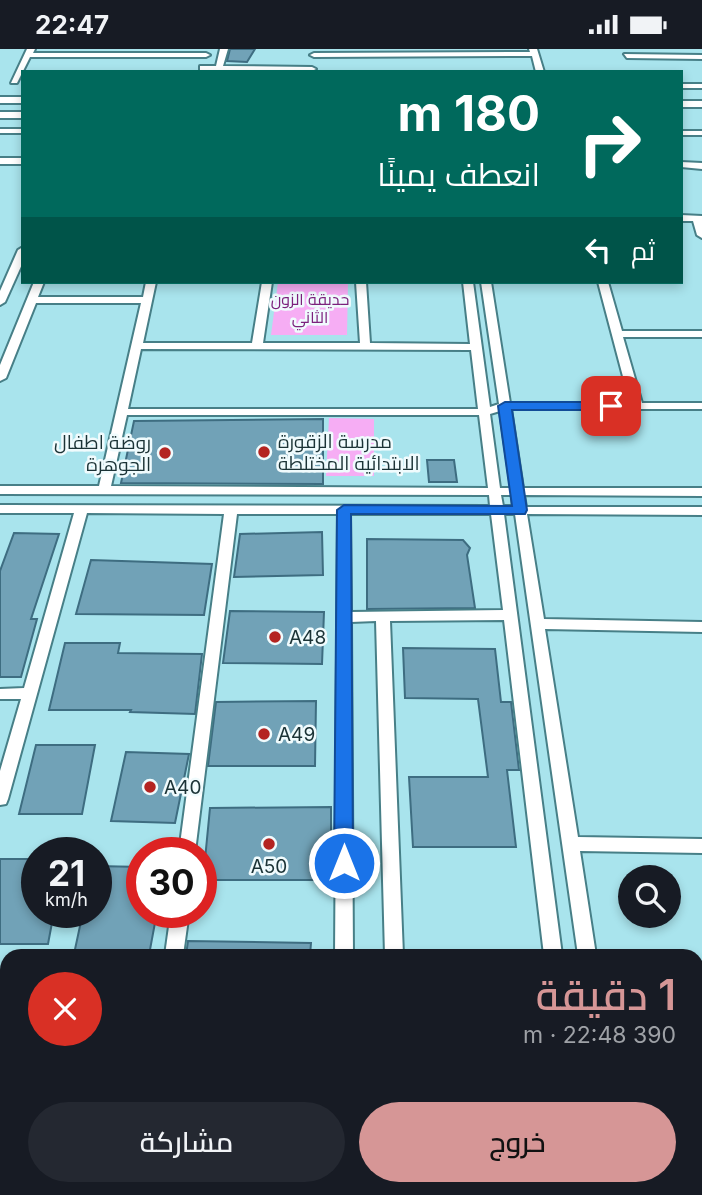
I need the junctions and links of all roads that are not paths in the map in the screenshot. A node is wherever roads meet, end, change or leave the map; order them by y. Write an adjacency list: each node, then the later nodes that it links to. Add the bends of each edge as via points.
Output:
1 (223, 49): 12 (street)
2 (30, 52): 3 (street); 13 (street)
3 (100, 52): 4 (street)
4 (142, 52): 5 (street)
5 (207, 52): 14 (street)
6 (314, 52): 7 (street); 15 (street)
7 (385, 52): 8 (street)
8 (463, 52): 9 (street)
9 (534, 52): 16 (street)
10 (627, 56): 11 (street)
11 (702, 57)
12 (219, 68): 14 (street); 15 (street)
13 (23, 70)
14 (202, 70)
15 (312, 70)
16 (539, 70)
17 (0, 81): 18 (street)
18 (18, 81)
19 (683, 86): 20 (street)
20 (702, 86)
21 (0, 100): 22 (main road)
22 (21, 100)
23 (683, 104): 24 (main road)
24 (702, 104)
25 (0, 115): 26 (main road)
26 (21, 115)
27 (683, 116): 28 (main road)
28 (702, 116)
29 (0, 131): 30 (street)
30 (21, 131)
31 (683, 133): 32 (street)
32 (702, 133)
33 (0, 161): 34 (street)
34 (21, 161)
35 (683, 165): 36 (street)
36 (702, 166)
37 (0, 168): 38 (street)
38 (21, 168)
39 (683, 171): 40 (street)
40 (702, 171)
41 (699, 218): 42 (street)
42 (702, 235)
43 (21, 255): 45 (street)
44 (0, 269): 45 (street)
45 (15, 269): 55 (street)
46 (38, 284): 53 (street)
47 (151, 284): 54 (street)
48 (267, 284): 59 (street)
49 (361, 284): 60 (street)
50 (468, 284): 61 (street)
51 (486, 284): 63 (street)
52 (604, 284): 56 (street)
53 (32, 300): 54 (street); 62 (street)
54 (147, 300): 58 (street)
55 (0, 302)
56 (617, 334): 57 (street); 64 (street)
57 (702, 334)
58 (136, 346): 59 (street); 66 (street)
59 (257, 346): 60 (street)
60 (365, 347): 61 (street)
61 (477, 347): 67 (street)
62 (0, 378)
63 (505, 406): 64 (street); 67 (street); 71 (street)
64 (637, 406): 65 (street)
65 (702, 406)
66 (121, 412): 67 (street); 69 (street)
67 (485, 412): 70 (street)
68 (0, 490): 69 (street)
69 (104, 491): 70 (street)
70 (495, 492): 71 (street); 77 (street)
71 (518, 492): 72 (street); 78 (street)
72 (702, 492)
73 (0, 509): 74 (street)
74 (82, 509): 75 (street); 85 (street)
75 (231, 510): 76 (street); 88 (street)
76 (344, 510): 77 (street); 81 (street)
77 (497, 510): 78 (street); 80 (street)
78 (520, 510): 79 (street); 83 (street)
79 (702, 511)
80 (510, 615): 82 (street); 95 (street)
81 (344, 617): 82 (street); 93 (street)
82 (383, 617): 94 (street)
83 (537, 624): 84 (street); 89 (street)
84 (701, 629)
85 (29, 693): 86 (street); 87 (street)
86 (0, 694)
87 (0, 799)
88 (189, 837)
89 (570, 844): 90 (street); 96 (street)
90 (702, 846)
91 (178, 928): 92 (street)
92 (175, 949)
93 (344, 949)
94 (394, 949)
95 (552, 949)
96 (586, 949)

